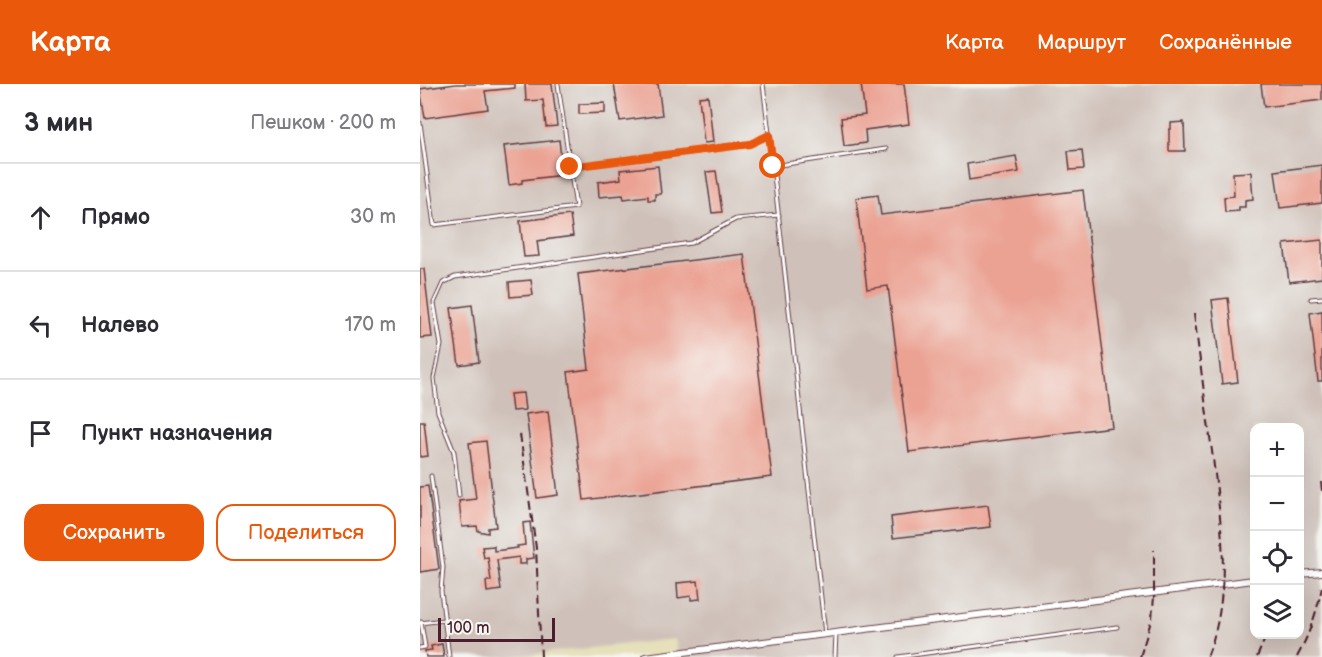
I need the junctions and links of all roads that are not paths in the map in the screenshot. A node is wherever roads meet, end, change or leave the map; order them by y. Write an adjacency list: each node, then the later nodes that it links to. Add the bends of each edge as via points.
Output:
1 (558, 84): 7 (lane)
2 (762, 84): 4 (lane)
3 (420, 123): 7 (lane, via 434,225 576,207)
4 (769, 135): 6 (lane); 7 (lane, via 750,144)
5 (886, 149): 6 (lane)
6 (773, 166): 8 (lane)
7 (570, 167)
8 (779, 215): 12 (lane, via 736,219 690,243 455,278 443,283 434,303 441,345 434,378 438,412 454,452); 20 (lane)
9 (1322, 298): 10 (lane)
10 (1311, 299)
11 (431, 476): 16 (lane)
12 (459, 496)
13 (1322, 572): 14 (street)
14 (1304, 574)
15 (1250, 581): 19 (street)
16 (444, 620): 17 (lane); 22 (lane)
17 (421, 623): 21 (lane, via 425,647)
18 (1117, 627): 25 (lane)
19 (836, 633): 20 (street); 24 (lane)
20 (825, 635): 23 (street)
21 (420, 648)
22 (449, 657)
23 (645, 657)
24 (835, 657)
25 (898, 657)

